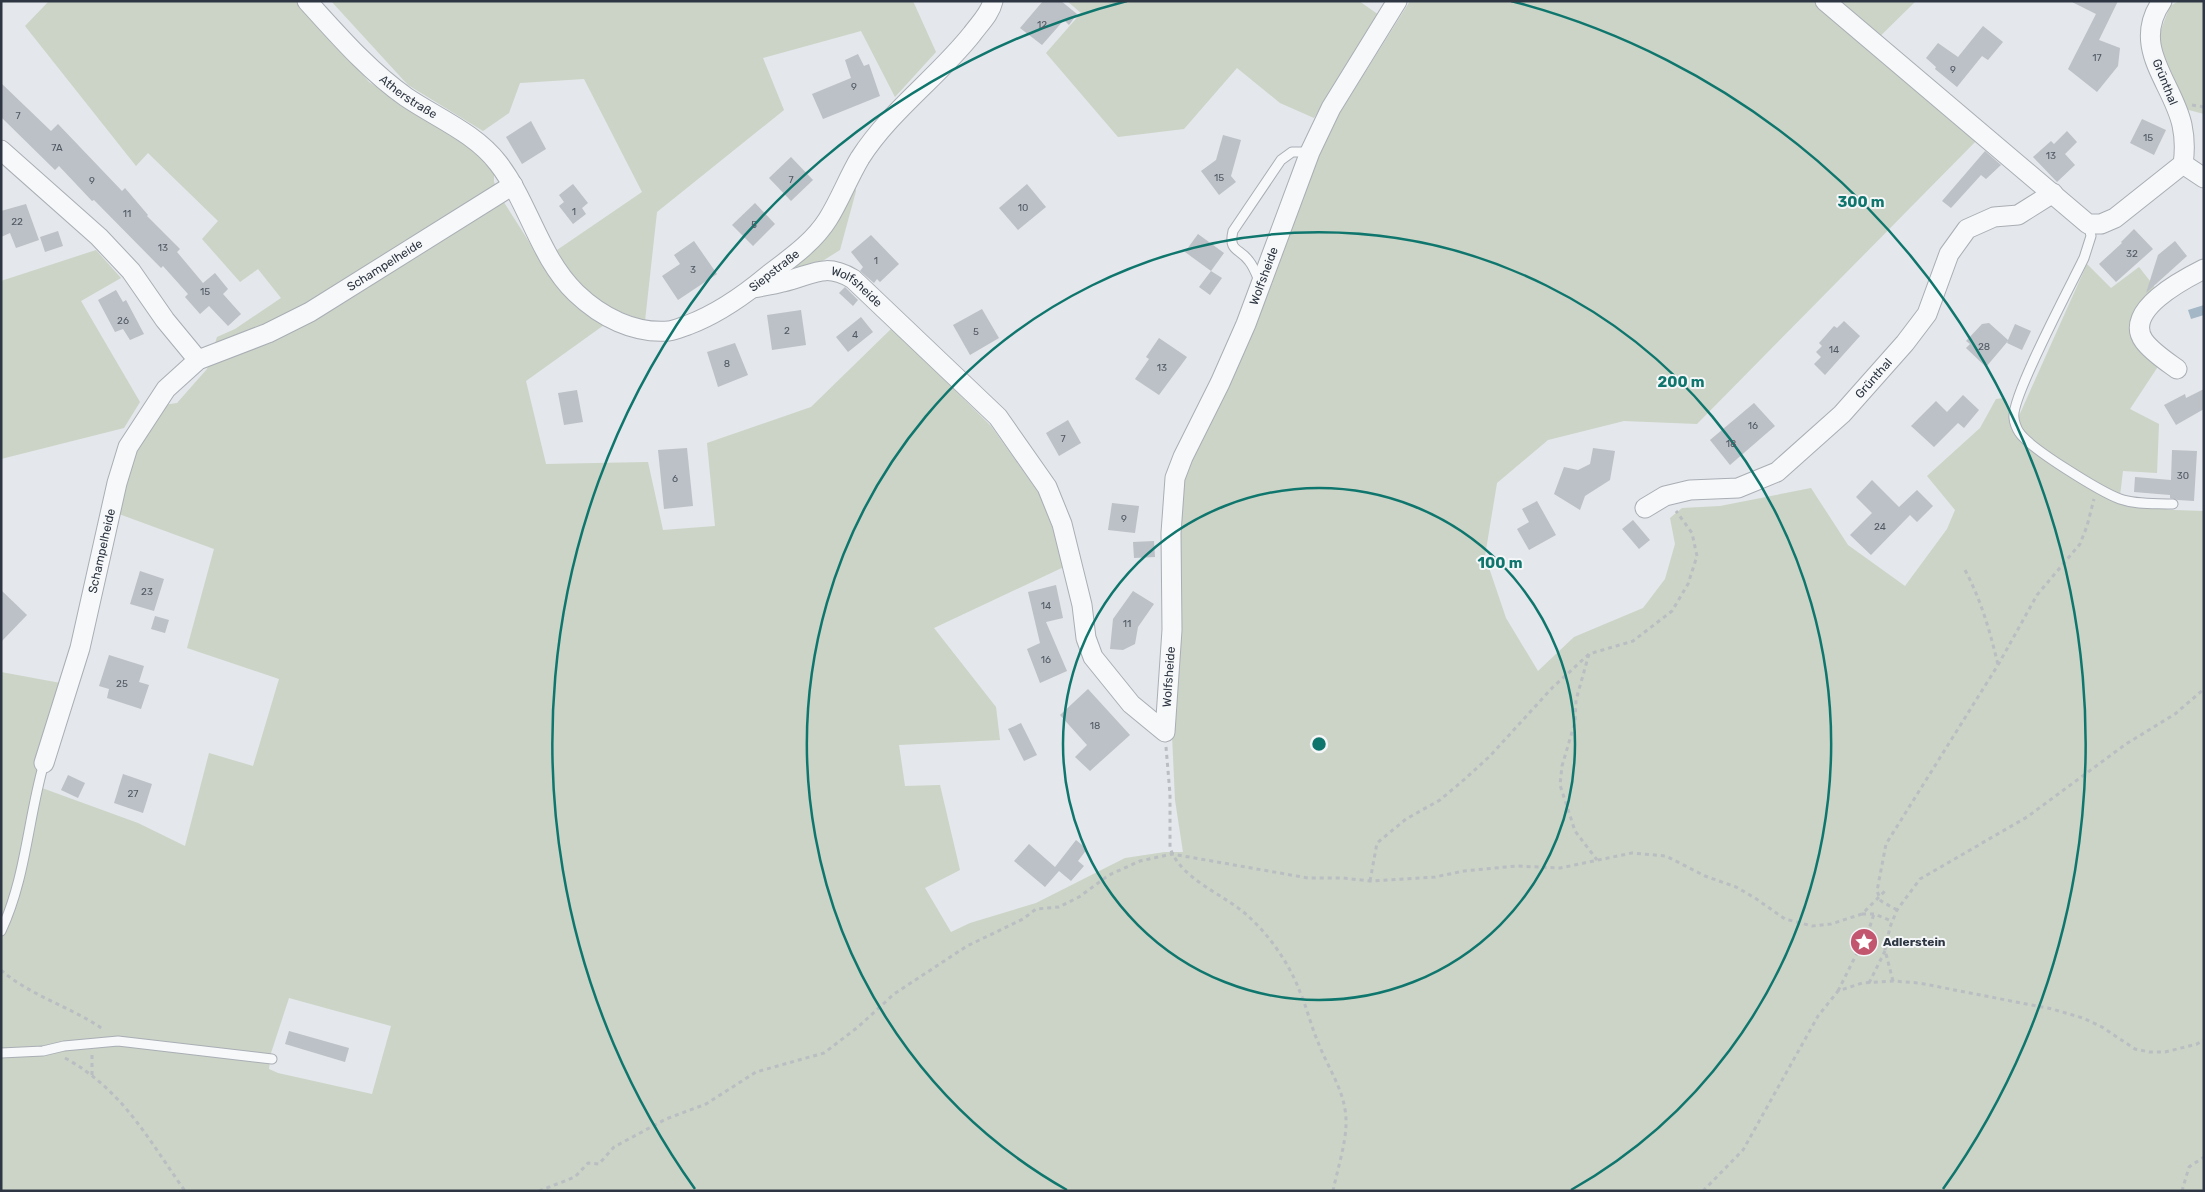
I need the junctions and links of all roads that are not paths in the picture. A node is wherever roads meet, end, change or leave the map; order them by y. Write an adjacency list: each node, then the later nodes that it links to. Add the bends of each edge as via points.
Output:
1 (307, 1): 10 (street, Atherstraße, via 374,72 405,97 477,142 497,162)
2 (993, 1): 15 (street, Siepstraße, via 991,10 959,50 868,146 848,177 828,219 806,246)
3 (1397, 1): 7 (street, Wolfsheide, via 1331,108)
4 (1825, 1): 11 (street)
5 (2162, 1): 8 (street, Grünthal, via 2155,11 2150,38 2155,65 2182,124)
6 (1, 150): 16 (street, via 131,271)
7 (1310, 152): 14 (street, Wolfsheide); 14 (lane, via 1292,152 1281,160 1232,231 1230,240 1234,249 1248,259)
8 (2183, 164): 9 (street); 12 (street, via 2115,218 2101,224)
9 (2204, 178)
10 (512, 185): 15 (street, Siepstraße, via 553,264 575,292 616,321 637,329 671,331 710,316); 16 (street, Schampelheide, via 310,312 268,333)
11 (2053, 193): 12 (street); 19 (street, Grünthal, via 2018,216 1994,217 1966,229 1949,254 1927,314 1905,344 1842,414 1777,472 1738,488 1690,490 1665,496)
12 (2088, 224): 18 (lane, via 2091,236 2084,258 2021,387 2013,416 2020,433 2049,458 2099,488 2120,499)
13 (2204, 269): 17 (street, via 2163,293 2148,307 2142,319 2143,340)
14 (1260, 284): 15 (street, Wolfsheide, via 1242,333 1175,478 1171,533 1172,630 1165,732 1131,704 1093,657 1086,638 1082,605 1062,524 1047,488 998,417 854,280 840,272 822,270)
15 (753, 288)
16 (198, 360): 20 (street, Schampelheide, via 166,389 128,447 80,648)
17 (2176, 369)
18 (2173, 504)
19 (1646, 508)
20 (44, 762): 21 (lane, via 18,885)
21 (1, 931)
22 (1, 1053): 23 (lane, via 118,1041)
23 (272, 1059)

